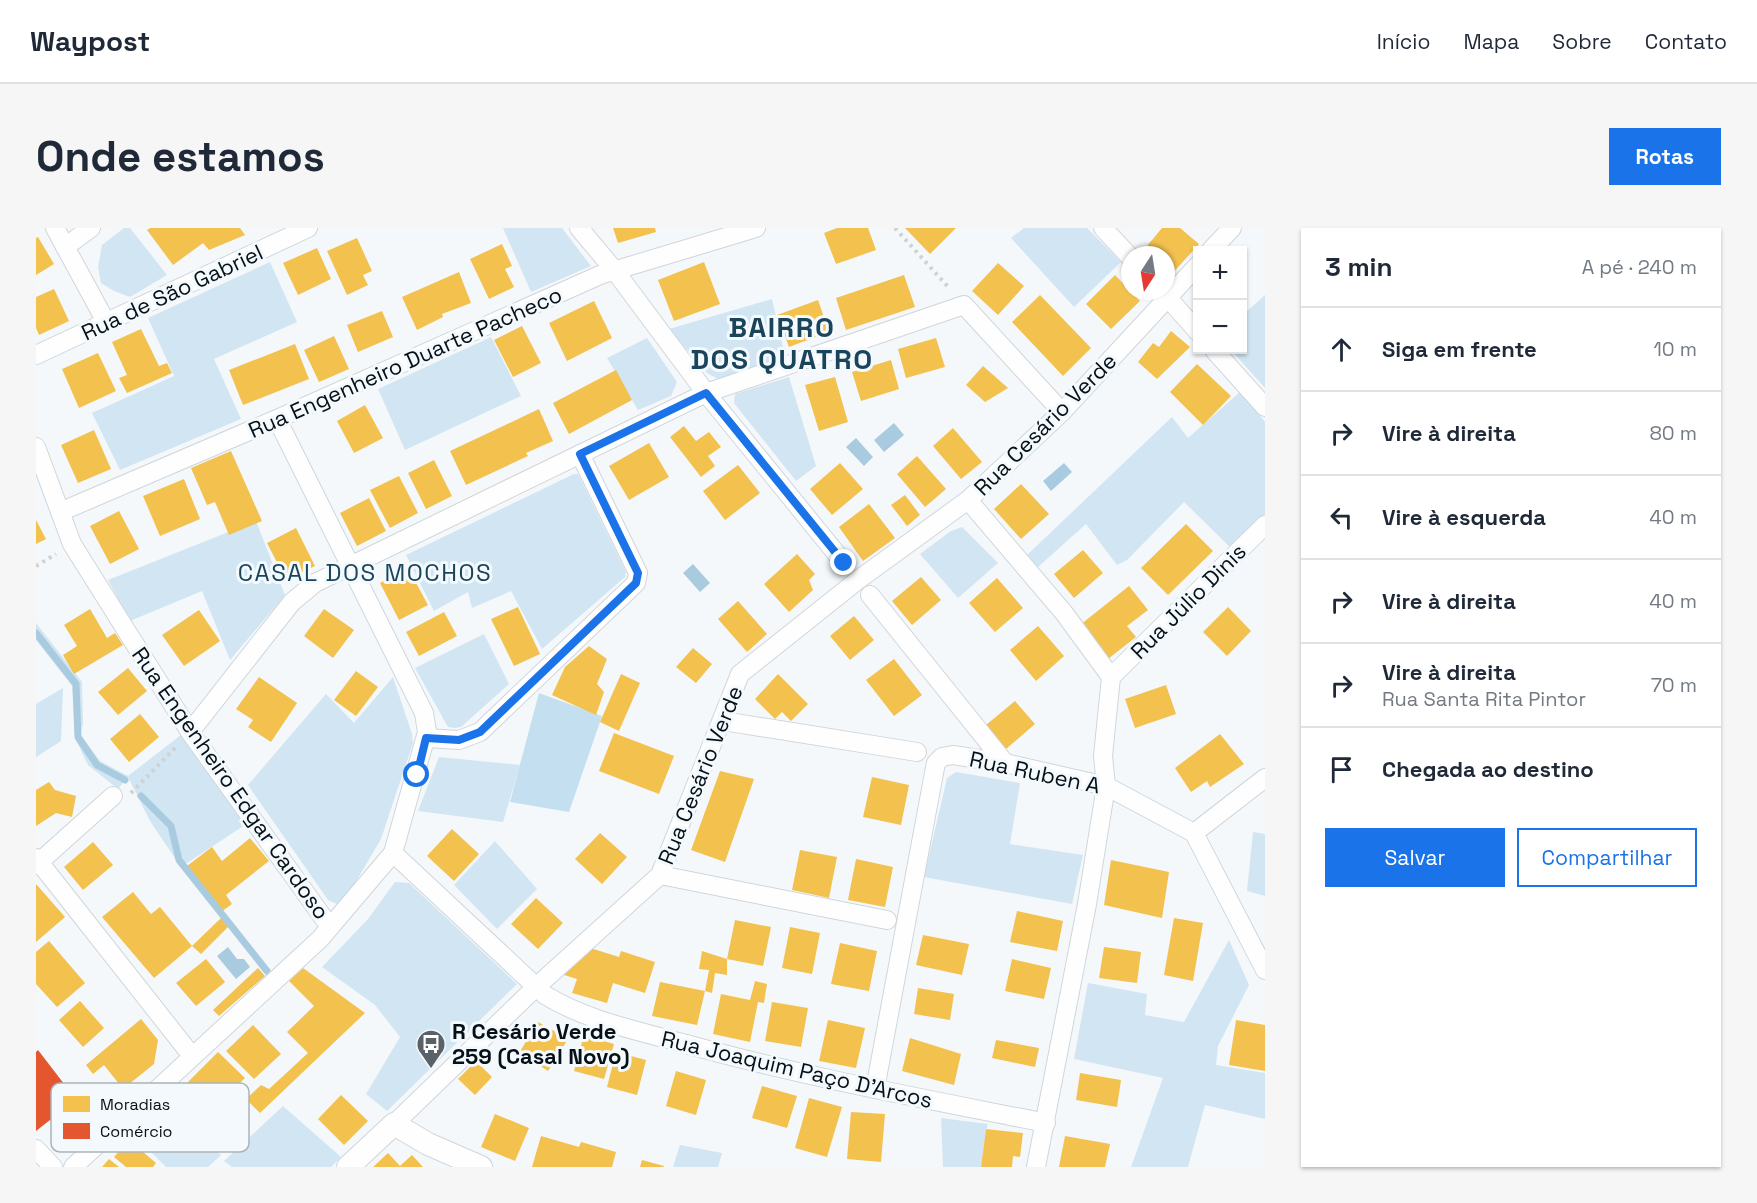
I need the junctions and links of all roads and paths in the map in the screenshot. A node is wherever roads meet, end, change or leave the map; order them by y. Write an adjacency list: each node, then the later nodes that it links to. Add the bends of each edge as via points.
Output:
1 (54, 228): 10 (street)
2 (91, 228): 10 (street)
3 (308, 228): 18 (street, Rua de São Gabriel)
4 (579, 228): 13 (street)
5 (756, 228): 13 (street, Rua Engenheiro Duarte Pacheco)
6 (895, 228): 17 (path)
7 (1103, 228): 11 (street)
8 (1232, 228): 9 (street)
9 (1215, 246)
10 (65, 247): 18 (street)
11 (1121, 247)
12 (1193, 270): 14 (street, Rua Cesário Verde)
13 (615, 271): 22 (street); 25 (street, Rua Engenheiro Duarte Pacheco, via 600,274)
14 (1175, 290)
15 (1166, 300): 24 (street, Rua Cesário Verde)
16 (1170, 300): 19 (street)
17 (964, 305): 22 (street); 24 (street)
18 (106, 322): 21 (street, Rua de São Gabriel)
19 (1193, 327)
20 (1218, 354): 23 (street)
21 (36, 355)
22 (706, 393): 27 (street); 32 (street)
23 (1265, 406)
24 (1062, 412): 28 (street, Rua Cesário Verde)
25 (277, 419): 29 (street, Rua Engenheiro Duarte Pacheco); 31 (street)
26 (36, 447): 29 (street, Rua Engenheiro Edgar Cardoso)
27 (580, 454): 31 (street); 36 (street, via 638,573 636,583 480,732 459,740)
28 (968, 500): 32 (street, Rua Cesário Verde); 33 (street, via 1064,613)
29 (60, 512): 35 (street, Rua Engenheiro Edgar Cardoso, via 72,544)
30 (1265, 525): 33 (street, Rua Júlio Dinis)
31 (350, 566): 35 (street, via 315,583 292,602); 36 (street, via 424,713)
32 (858, 580): 34 (street, Rua Cesário Verde, via 740,674); 38 (street)
33 (1111, 677): 40 (street, via 1103,756)
34 (723, 722): 37 (street); 45 (street, Rua Cesário Verde)
35 (190, 732): 41 (path, via 130,795); 47 (street, Rua Engenheiro Edgar Cardoso)
36 (426, 738): 43 (street)
37 (917, 752)
38 (1005, 763): 40 (street, Rua Ruben A); 52 (street, Rua Ruben A, via 953,755 936,763)
39 (1265, 777): 42 (street)
40 (1106, 786): 42 (street, Rua Ruben A); 53 (street)
41 (113, 796): 44 (street)
42 (1194, 833): 48 (street)
43 (393, 853): 47 (street); 49 (street, Rua Joaquim Paço D'Arcos)
44 (37, 862): 50 (street)
45 (660, 875): 46 (street); 49 (street, Rua Cesário Verde)
46 (887, 920)
47 (330, 927): 50 (street)
48 (1265, 970)
49 (536, 987): 52 (street, Rua Joaquim Paço D'Arcos, via 558,1002 626,1028); 54 (street, Rua Cesário Verde)
50 (192, 1056): 51 (street)
51 (163, 1083)
52 (875, 1089): 53 (street, Rua Joaquim Paço D'Arcos)
53 (1046, 1123): 61 (street)
54 (394, 1124): 59 (street); 60 (street)
55 (36, 1149): 57 (street)
56 (89, 1152): 58 (street)
57 (52, 1167)
58 (73, 1167)
59 (348, 1167)
60 (481, 1167)
61 (1036, 1167)

